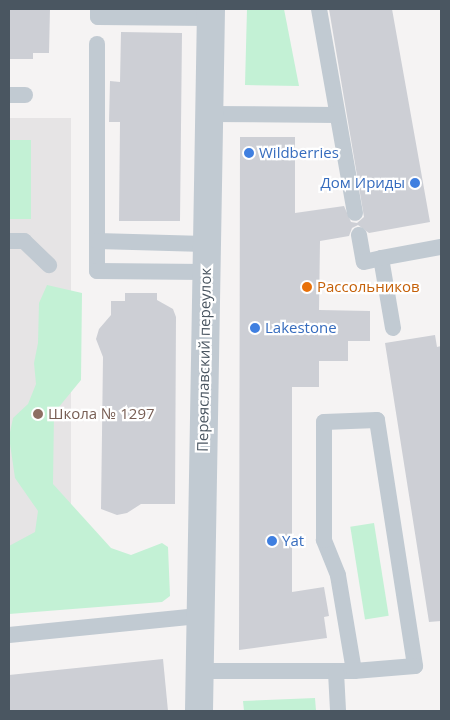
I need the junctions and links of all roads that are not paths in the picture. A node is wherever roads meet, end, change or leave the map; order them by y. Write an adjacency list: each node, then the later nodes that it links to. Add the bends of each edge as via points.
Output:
1 (98, 9): 3 (lane, via 98,17)
2 (319, 9): 6 (lane)
3 (210, 13): 5 (street, Переяславский переулок)
4 (97, 44): 10 (lane)
5 (207, 114): 6 (lane); 11 (street, Переяславский переулок)
6 (337, 115): 7 (lane)
7 (355, 213)
8 (359, 234): 13 (lane, via 364,262)
9 (9, 241): 14 (lane, via 24,241)
10 (97, 241): 11 (lane); 15 (lane, via 97,271)
11 (205, 244): 15 (street, Переяславский переулок)
12 (441, 248): 13 (lane)
13 (381, 258): 16 (lane)
14 (48, 265)
15 (205, 272): 17 (street, Переяславский переулок)
16 (393, 328)
17 (200, 616): 18 (lane); 19 (street, Переяславский переулок)
18 (9, 635)
19 (200, 671): 21 (lane); 22 (street, Переяславский переулок)
20 (354, 671): 20 (lane, via 338,575 324,540 324,422 377,420 415,666); 21 (lane)
21 (336, 672): 23 (lane)
22 (199, 711)
23 (338, 711)

